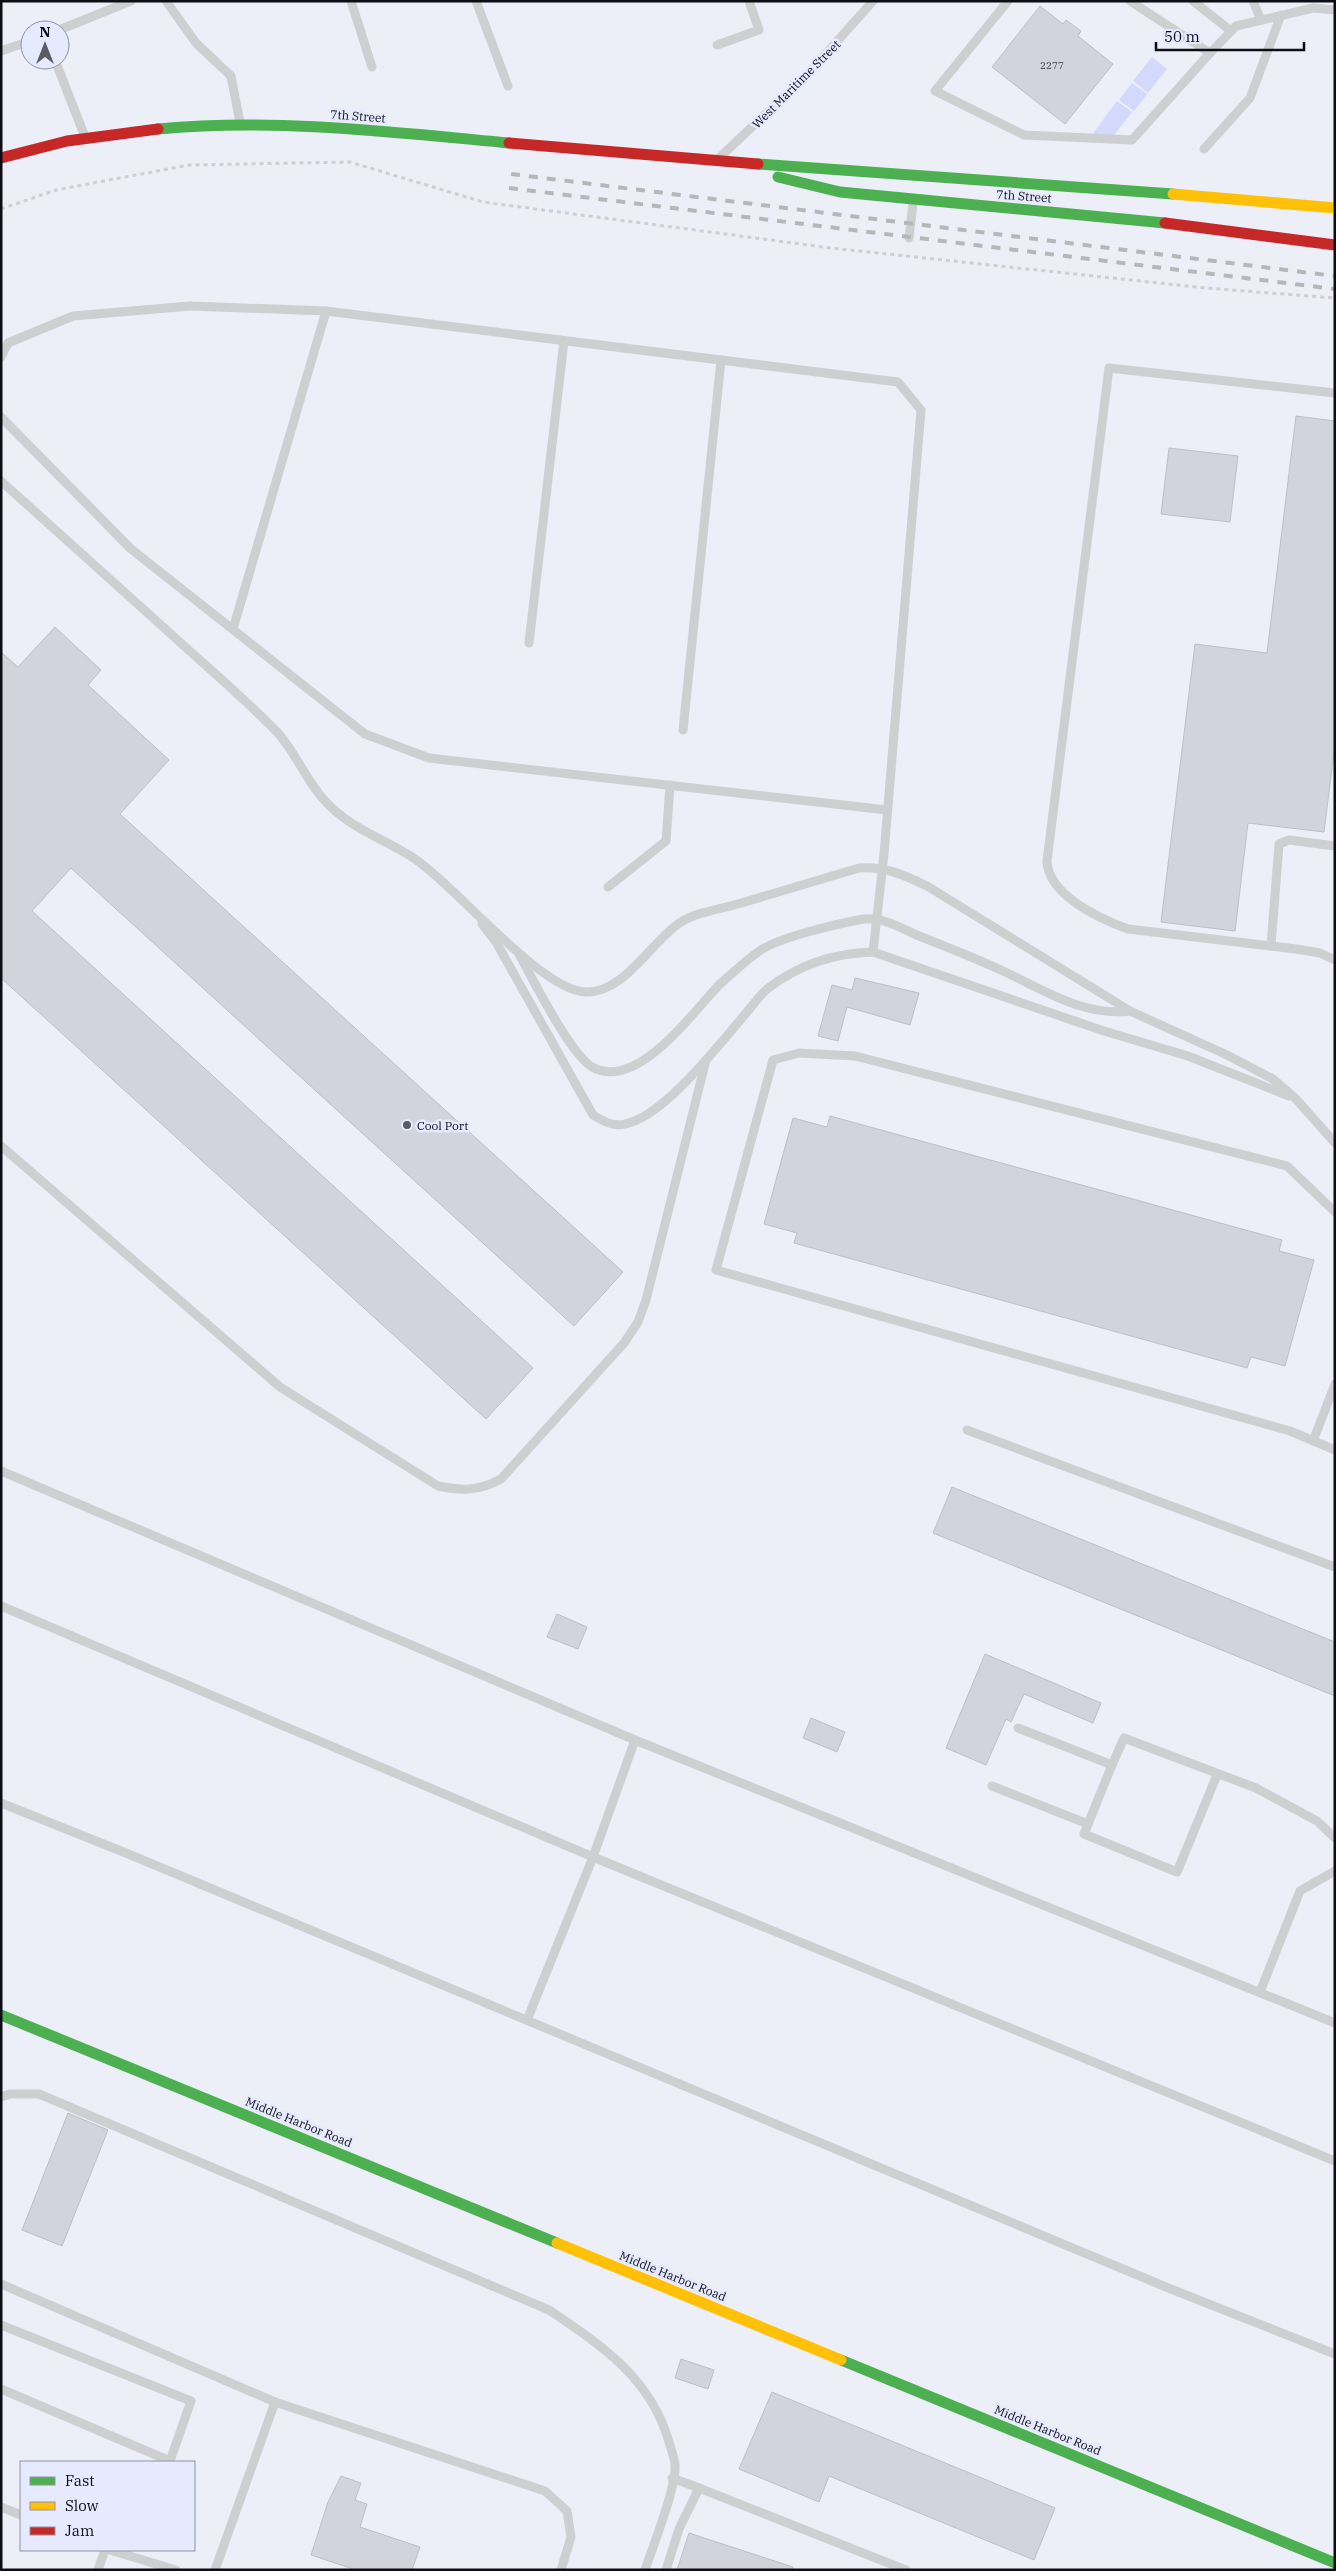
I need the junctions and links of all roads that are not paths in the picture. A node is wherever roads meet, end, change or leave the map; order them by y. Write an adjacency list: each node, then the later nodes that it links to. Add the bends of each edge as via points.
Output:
1 (131, 1): 15 (lane)
2 (166, 1): 24 (lane, via 196,43 230,76)
3 (352, 1): 21 (lane)
4 (476, 1): 23 (lane)
5 (749, 1): 18 (lane, via 759,30)
6 (873, 1): 28 (lane, West Maritime Street, via 807,75)
7 (1008, 1): 20 (lane, via 935,91 1024,135 1132,140)
8 (1130, 1): 20 (lane)
9 (1193, 1): 16 (lane)
10 (1253, 1): 14 (lane)
11 (1312, 4): 12 (lane); 13 (lane)
12 (1335, 10)
13 (1281, 15): 14 (lane); 26 (lane, via 1250,98)
14 (1261, 20): 16 (lane, via 1236,26)
15 (70, 26)
16 (1231, 31): 20 (lane)
17 (20, 44): 19 (lane)
18 (717, 45)
19 (1, 51)
20 (1210, 53)
21 (372, 67)
22 (59, 70): 25 (lane)
23 (508, 86)
24 (240, 124): 25 (main road, 7th Street, via 198,125); 28 (main road, 7th Street, via 369,130)
25 (85, 138): 27 (main road, 7th Street)
26 (1204, 149)
27 (1, 158)
28 (714, 162): 29 (main road, 7th Street, via 840,192); 30 (main road, 7th Street, via 1122,189)
29 (914, 200): 31 (lane); 32 (main road, 7th Street, via 1142,220)
30 (1335, 208)
31 (908, 238)
32 (1335, 245)
33 (326, 312): 34 (lane); 35 (lane, via 190,306 73,316 8,343); 40 (lane)
34 (564, 341): 36 (lane); 41 (lane)
35 (1, 357)
36 (721, 360): 42 (lane); 44 (lane, via 898,382 920,410)
37 (1335, 393): 50 (lane, via 1109,368 1048,854 1048,871 1057,888 1105,920 1128,929)
38 (1, 417): 40 (lane, via 131,549)
39 (1, 481): 48 (lane, via 239,695 278,734 320,796 332,808 416,860)
40 (233, 630): 43 (lane, via 365,734 429,758)
41 (529, 643)
42 (683, 730)
43 (670, 785): 44 (lane); 47 (lane, via 666,842)
44 (887, 810): 46 (lane)
45 (1335, 846): 50 (lane, via 1290,840 1279,844)
46 (882, 868): 49 (lane); 51 (lane, via 859,868 685,920 659,939 619,980 589,992 564,987); 54 (lane, via 926,886)
47 (608, 887)
48 (462, 899): 51 (lane); 55 (lane, via 496,942 594,1115 602,1121 624,1125 645,1116)
49 (876, 918): 51 (lane, via 828,928 761,949 720,984 663,1046 634,1066 618,1070 597,1068 587,1063 566,1037); 52 (lane); 54 (lane, via 1001,970 1068,1003 1110,1014)
50 (1271, 946): 53 (lane, via 1320,953)
51 (517, 950)
52 (873, 952): 55 (lane, via 844,954 806,965 786,976 765,991); 56 (lane, via 1104,1031 1197,1059)
53 (1335, 960)
54 (1130, 1011): 56 (lane, via 1251,1067)
55 (706, 1060): 58 (lane, via 638,1322 624,1342 501,1479 485,1488 464,1491 438,1486 280,1386)
56 (1296, 1099): 57 (lane)
57 (1335, 1143)
58 (1, 1146)
59 (1335, 1212): 62 (lane, via 1287,1166 855,1056 799,1053 773,1060 716,1270 1290,1431)
60 (1335, 1384): 62 (lane)
61 (967, 1430): 65 (lane)
62 (1313, 1441): 63 (lane)
63 (1335, 1450)
64 (1, 1471): 68 (lane)
65 (1335, 1567)
66 (1, 1606): 75 (lane)
67 (1018, 1728): 69 (lane)
68 (635, 1740): 75 (lane); 77 (lane)
69 (1112, 1765): 70 (lane, via 1124,1738); 73 (lane)
70 (1217, 1775): 73 (lane, via 1177,1872 1084,1834); 74 (lane, via 1256,1788 1317,1821)
71 (992, 1786): 73 (lane)
72 (1, 1803): 79 (lane)
73 (1088, 1824)
74 (1335, 1838)
75 (594, 1857): 79 (lane); 82 (lane)
76 (1335, 1870): 77 (lane, via 1300,1891)
77 (1260, 1992): 80 (lane)
78 (1, 2015): 94 (main road, Middle Harbor Road)
79 (527, 2020): 85 (lane, via 1156,2284)
80 (1335, 2023)
81 (1, 2097): 88 (lane, via 40,2094 549,2310 604,2347 641,2385 664,2424 675,2464)
82 (1335, 2161)
83 (1, 2284): 87 (lane)
84 (1, 2325): 86 (lane, via 192,2401 170,2461)
85 (1335, 2354)
86 (1, 2389)
87 (275, 2402): 97 (lane); 98 (lane, via 545,2491 568,2511 571,2537)
88 (672, 2478): 89 (lane); 99 (lane)
89 (699, 2488): 100 (lane, via 679,2530); 101 (lane)
90 (1, 2507): 91 (lane)
91 (20, 2515)
92 (104, 2551): 95 (lane)
93 (113, 2551): 96 (lane)
94 (1335, 2563)
95 (98, 2570)
96 (176, 2570)
97 (215, 2570)
98 (561, 2570)
99 (645, 2570)
100 (666, 2570)
101 (906, 2570)

